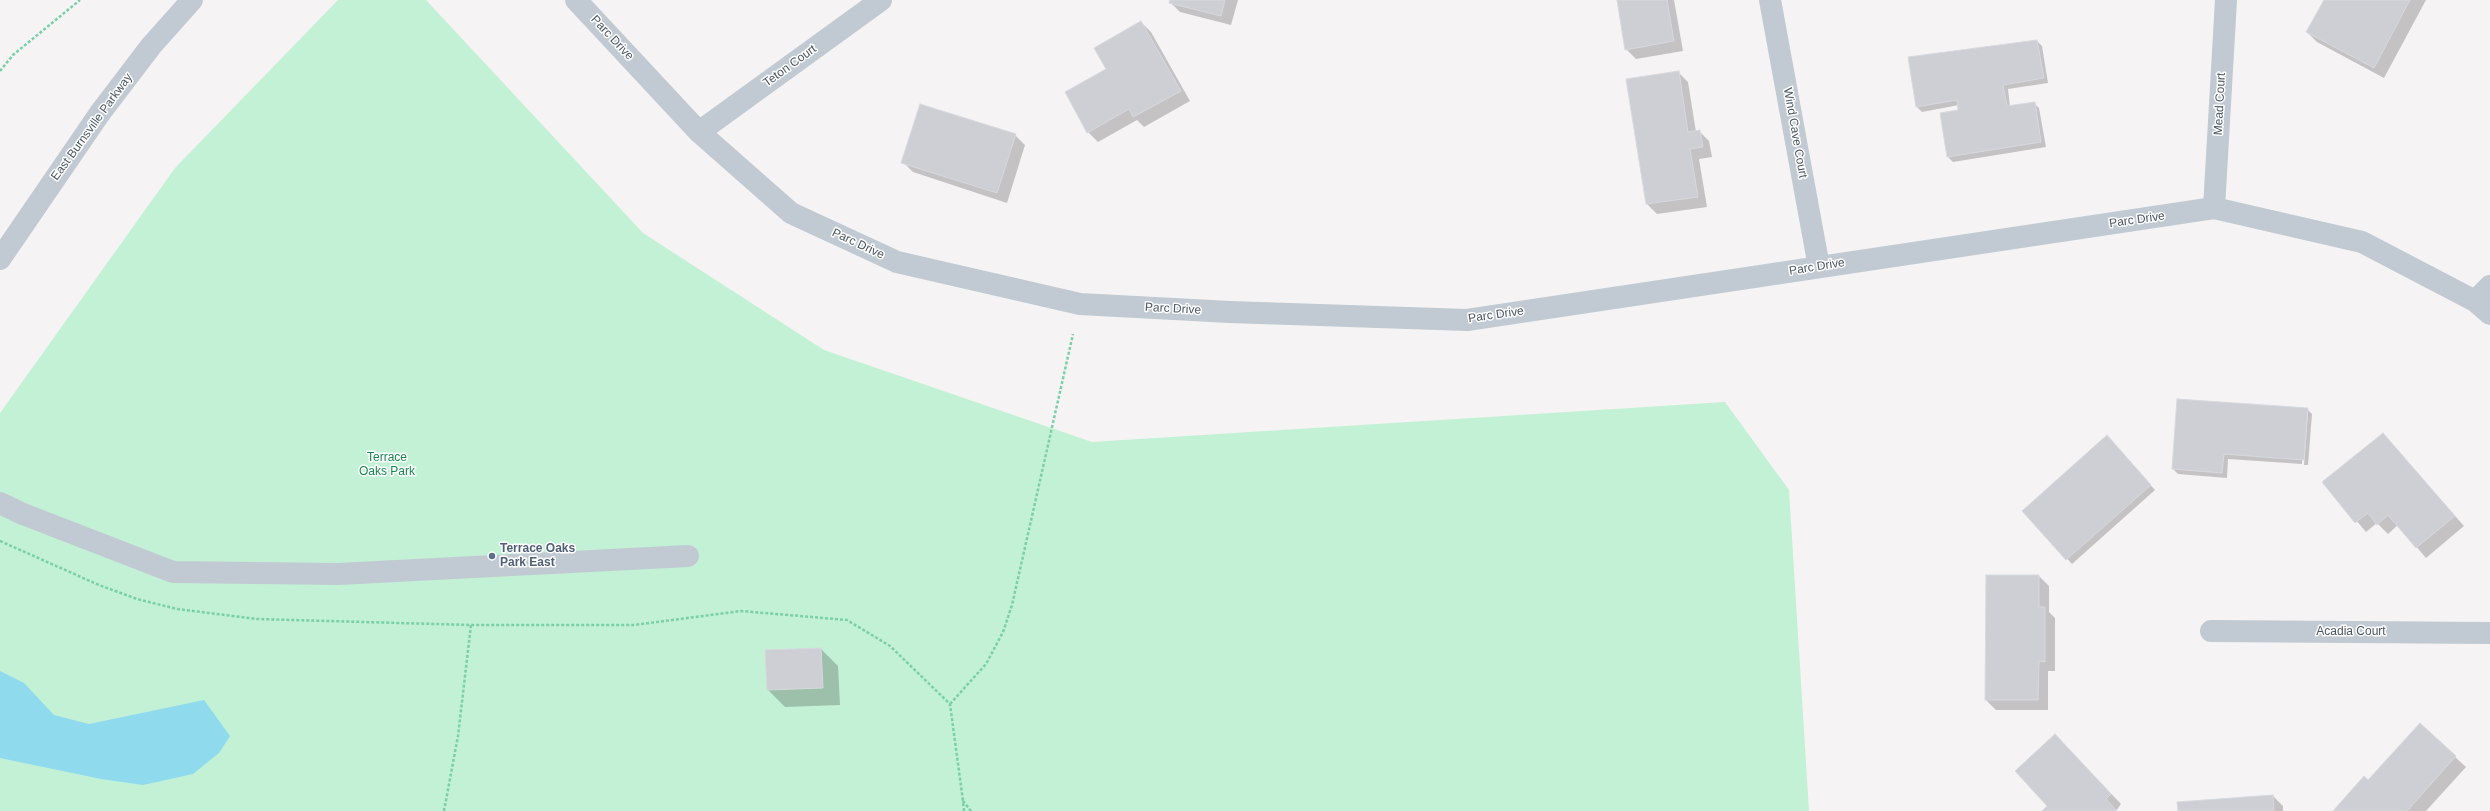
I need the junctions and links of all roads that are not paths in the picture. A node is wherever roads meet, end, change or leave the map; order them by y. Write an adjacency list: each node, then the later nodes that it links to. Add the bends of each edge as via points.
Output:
1 (192, 0): 8 (street, East Burnsville Parkway, via 151,46 100,112)
2 (576, 0): 6 (street, Parc Drive)
3 (881, 0): 6 (street, Teton Court)
4 (1770, 0): 9 (street, Wind Cave Court)
5 (2226, 0): 7 (street, Mead Court)
6 (699, 132): 9 (street, Parc Drive, via 791,213 897,262 1080,304 1467,320)
7 (2214, 208): 9 (street, Parc Drive); 10 (street, Parc Drive, via 2362,242)
8 (0, 259)
9 (1819, 267)
10 (2485, 300)
11 (0, 503): 12 (street, via 173,572 338,574)
12 (688, 556)
13 (2211, 631): 14 (street, Acadia Court)
14 (2490, 633)

